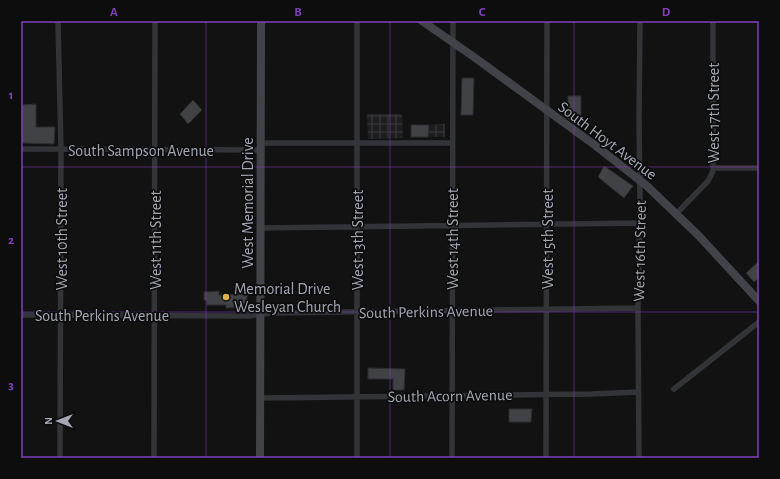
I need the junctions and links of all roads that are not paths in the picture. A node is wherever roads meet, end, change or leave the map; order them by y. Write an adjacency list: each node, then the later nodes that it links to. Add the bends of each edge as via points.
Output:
1 (58, 21): 16 (street, West 10th Street)
2 (155, 21): 17 (street, West 11th Street)
3 (261, 21): 14 (main road, West Memorial Drive)
4 (357, 21): 12 (street, West 13th Street)
5 (422, 21): 10 (main road, South Hoyt Avenue)
6 (453, 21): 10 (street, West 14th Street)
7 (547, 21): 11 (street, West 15th Street)
8 (640, 21): 20 (street, West 16th Street)
9 (713, 21): 18 (street, West 17th Street)
10 (454, 43): 11 (main road, South Hoyt Avenue); 13 (street, West 14th Street)
11 (547, 110): 20 (main road, South Hoyt Avenue); 23 (street, West 15th Street)
12 (358, 142): 13 (street, South Sampson Avenue); 14 (street, South Sampson Avenue); 25 (street, West 13th Street)
13 (452, 143): 24 (street, West 14th Street)
14 (261, 146): 17 (street, South Sampson Avenue); 26 (main road, West Memorial Drive)
15 (21, 149): 16 (street, South Sampson Avenue)
16 (61, 150): 17 (street, South Sampson Avenue); 34 (street, West 10th Street)
17 (155, 150): 35 (street, West 11th Street)
18 (713, 168): 19 (street); 21 (street, West 17th Street, via 708,181)
19 (759, 168)
20 (640, 180): 21 (main road, South Hoyt Avenue); 22 (street, West 16th Street)
21 (676, 214): 27 (main road, South Hoyt Avenue)
22 (640, 223): 23 (street); 28 (street, West 16th Street)
23 (546, 225): 24 (street); 29 (street, West 15th Street)
24 (452, 226): 25 (street); 30 (street, West 14th Street)
25 (358, 227): 26 (street); 31 (street, West 13th Street)
26 (261, 228): 32 (main road, West Memorial Drive)
27 (759, 301)
28 (638, 308): 29 (street, South Perkins Avenue); 38 (street, West 16th Street)
29 (547, 310): 30 (street, South Perkins Avenue); 39 (street, West 15th Street)
30 (453, 311): 31 (street, South Perkins Avenue); 40 (street, West 14th Street)
31 (356, 312): 32 (street, South Perkins Avenue); 41 (street, West 13th Street)
32 (260, 314): 35 (street, South Perkins Avenue); 42 (main road, West Memorial Drive)
33 (21, 315): 34 (street, South Perkins Avenue)
34 (61, 315): 35 (street, South Perkins Avenue); 43 (street, West 10th Street)
35 (155, 315): 44 (street, West 11th Street)
36 (759, 322): 37 (street)
37 (674, 389)
38 (638, 392): 39 (street, South Acorn Avenue); 49 (street, West 16th Street)
39 (546, 394): 40 (street, South Acorn Avenue); 48 (street, West 15th Street)
40 (453, 395): 41 (street, South Acorn Avenue); 47 (street, West 14th Street)
41 (357, 397): 42 (street, South Acorn Avenue); 46 (street, West 13th Street)
42 (261, 398): 45 (main road, West Memorial Drive)
43 (60, 458)
44 (154, 458)
45 (260, 458)
46 (357, 458)
47 (452, 458)
48 (546, 458)
49 (639, 458)

